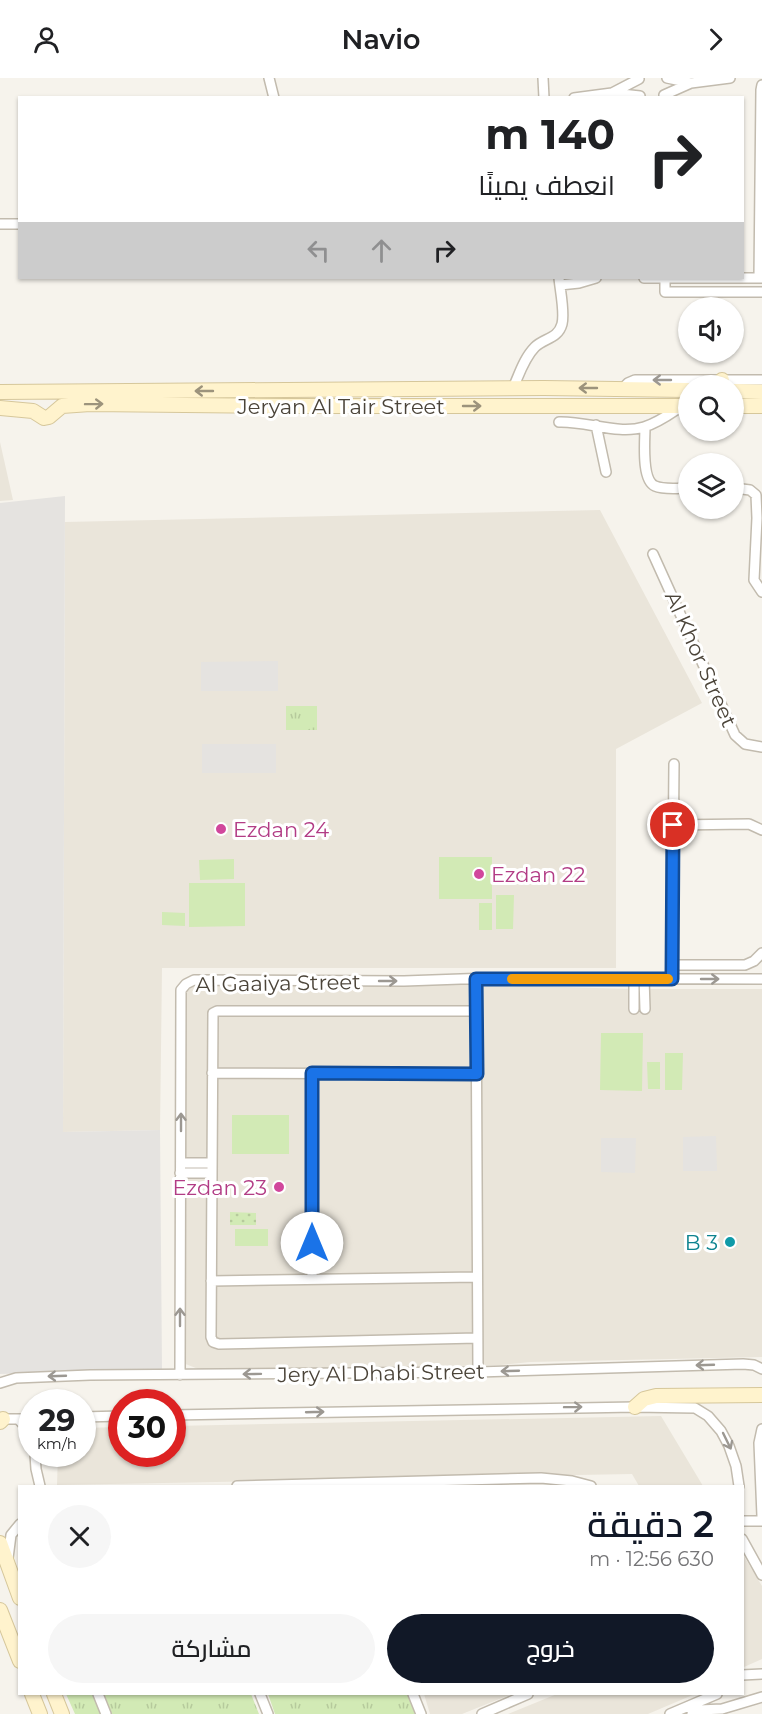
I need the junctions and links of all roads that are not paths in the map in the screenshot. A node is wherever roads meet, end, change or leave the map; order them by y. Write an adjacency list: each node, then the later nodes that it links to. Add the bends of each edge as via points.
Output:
1 (269, 78): 9 (street)
2 (543, 78): 10 (street)
3 (640, 78): 8 (street); 13 (street, via 637,87)
4 (665, 78): 6 (street); 14 (street)
5 (730, 78): 6 (street)
6 (691, 82): 14 (street)
7 (762, 85): 15 (street)
8 (612, 93): 11 (street); 12 (street)
9 (274, 96)
10 (544, 96)
11 (589, 96)
12 (634, 96)
13 (641, 96)
14 (662, 96)
15 (761, 191): 19 (street)
16 (0, 224): 17 (street)
17 (18, 224)
18 (744, 278): 19 (street)
19 (761, 278)
20 (593, 279): 22 (street, via 579,283)
21 (664, 279): 23 (street, via 665,292)
22 (560, 281): 27 (street, via 560,330 530,352)
23 (762, 292)
24 (762, 380): 26 (street)
25 (678, 381): 28 (street, one-way to 28, via 635,380)
26 (744, 381)
27 (513, 388): 28 (street, Jeryan Al Tair Street, one-way to 27); 32 (street, Jeryan Al Tair Street, one-way to 32)
28 (623, 388): 29 (street, Jeryan Al Tair Street)
29 (678, 390)
30 (744, 391): 33 (street)
31 (0, 392): 32 (street, Jeryan Al Tair Street)
32 (51, 392): 39 (street)
33 (762, 392)
34 (678, 406): 39 (street, Jeryan Al Tair Street, one-way to 34, via 62,406 90,404)
35 (744, 406): 36 (street)
36 (762, 406)
37 (0, 408): 39 (street, Jeryan Al Tair Street, via 33,411 44,418)
38 (678, 410): 42 (street)
39 (52, 413)
40 (559, 422): 41 (street)
41 (596, 425): 42 (street); 43 (street)
42 (645, 427): 44 (street, via 646,475 660,488)
43 (606, 472)
44 (678, 488)
45 (744, 489): 47 (street, via 756,495 754,579)
46 (654, 554): 48 (street, Al Khor Street, via 735,735 745,744)
47 (762, 592)
48 (762, 747)
49 (674, 764): 50 (street)
50 (673, 825): 51 (street, via 749,824); 53 (street)
51 (762, 830)
52 (762, 953): 53 (street, via 745,965)
53 (672, 965): 57 (street)
54 (634, 978): 55 (street, Al Gaaiya Street); 56 (street, Al Gaaiya Street); 59 (street)
55 (644, 978): 57 (street, Al Gaaiya Street); 60 (street)
56 (476, 979): 61 (street); 65 (street, Al Gaaiya Street, one-way to 56, via 181,990 190,981)
57 (672, 979): 58 (street, Al Gaaiya Street, one-way to 58)
58 (762, 979)
59 (634, 1009)
60 (645, 1009)
61 (476, 1011): 62 (street, via 217,1011 212,1016); 64 (street)
62 (212, 1073): 63 (street); 66 (street)
63 (312, 1073): 64 (street); 69 (street)
64 (477, 1074): 68 (street)
65 (181, 1163): 66 (street); 67 (street, Al Gaaiya Street)
66 (212, 1168): 67 (street); 70 (street)
67 (180, 1173): 74 (street, Al Gaaiya Street, one-way to 67)
68 (477, 1277): 69 (street); 71 (street)
69 (312, 1279): 70 (street)
70 (211, 1281): 71 (street, via 211,1337 217,1344)
71 (477, 1338): 73 (street)
72 (762, 1369): 73 (street, Jery Al Dhabi Street, one-way to 73, via 743,1364)
73 (477, 1372): 74 (street, Jery Al Dhabi Street, one-way to 74)
74 (180, 1375): 75 (street, Jery Al Dhabi Street, one-way to 75, via 16,1378)
75 (0, 1383)
76 (762, 1395): 77 (street, Jery Al Dhabi Street, via 656,1396)
77 (635, 1407): 78 (street, Jery Al Dhabi Street, one-way to 77); 86 (street, Jery Al Dhabi Street, one-way to 86, via 695,1408 708,1416 734,1456)
78 (186, 1415)
79 (18, 1419): 80 (street)
80 (1, 1420)
81 (762, 1429): 87 (street)
82 (36, 1467): 83 (street)
83 (40, 1485)
84 (342, 1485): 85 (street, via 541,1478)
85 (587, 1485)
86 (739, 1485)
87 (762, 1516)
88 (744, 1521): 89 (street)
89 (762, 1521)
90 (18, 1526): 93 (street, via 11,1535)
91 (0, 1543): 93 (street)
92 (744, 1543): 94 (street)
93 (7, 1563): 95 (street)
94 (762, 1575)
95 (18, 1593)
96 (0, 1610): 97 (street)
97 (18, 1656)
98 (762, 1674): 99 (street)
99 (744, 1675)
100 (32, 1695): 109 (street)
101 (54, 1695): 110 (street)
102 (98, 1695): 111 (street)
103 (260, 1695): 112 (street)
104 (413, 1695): 113 (street)
105 (526, 1695): 114 (street)
106 (715, 1695): 115 (street)
107 (762, 1697): 108 (street)
108 (709, 1712): 116 (street, via 700,1710)
109 (40, 1714)
110 (62, 1714)
111 (106, 1714)
112 (268, 1714)
113 (421, 1714)
114 (483, 1714)
115 (670, 1714)
116 (692, 1714)

